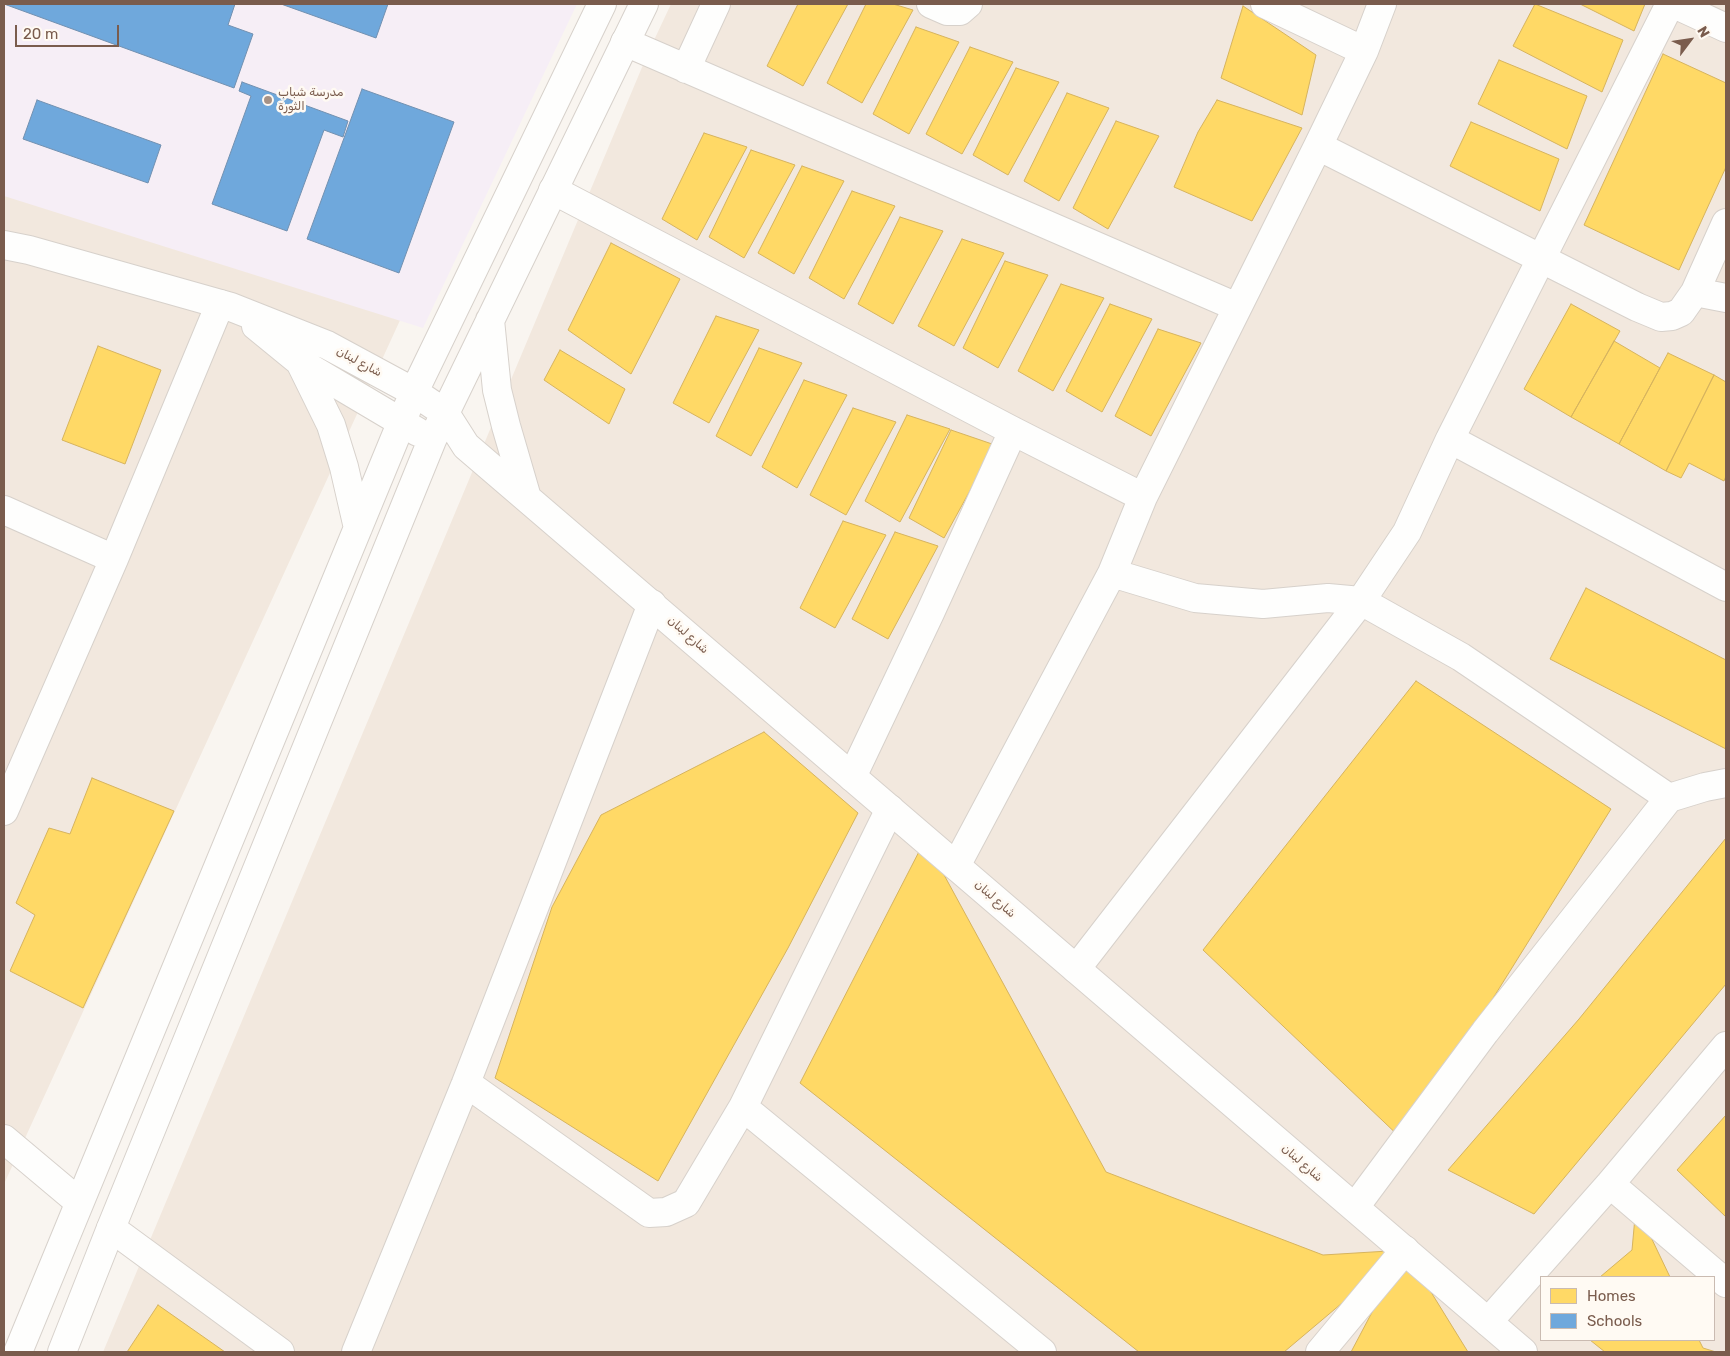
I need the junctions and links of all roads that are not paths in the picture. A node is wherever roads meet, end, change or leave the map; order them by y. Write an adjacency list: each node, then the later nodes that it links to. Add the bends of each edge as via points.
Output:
1 (602, 4): 25 (street)
2 (644, 4): 11 (street)
3 (716, 4): 13 (street)
4 (932, 4): 5 (street, via 947,11 960,11)
5 (968, 4)
6 (1265, 4): 12 (street)
7 (1382, 4): 12 (street)
8 (1670, 4): 18 (street)
9 (1674, 4): 10 (street)
10 (1726, 28)
11 (625, 42): 13 (street); 15 (street)
12 (1364, 51): 14 (street)
13 (686, 69): 22 (street)
14 (1318, 146): 18 (street); 22 (street)
15 (553, 190): 23 (street); 28 (street)
16 (1726, 223): 19 (street)
17 (4, 244): 21 (street, شارع لبنان)
18 (1541, 258): 19 (street, via 1661,317 1681,312); 29 (street)
19 (1695, 292): 20 (street)
20 (1726, 298)
21 (225, 305): 24 (street, شارع لبنان); 25 (street, شارع لبنان, via 327,345); 36 (street)
22 (1237, 307): 32 (street)
23 (490, 320): 26 (street); 33 (street, via 497,390)
24 (300, 362): 27 (street, شارع لبنان); 35 (street, via 331,425)
25 (414, 392): 26 (street, شارع لبنان); 27 (street)
26 (445, 413): 30 (street); 31 (street, شارع لبنان)
27 (402, 423): 30 (street, شارع لبنان); 35 (street)
28 (1012, 431): 32 (street); 41 (street)
29 (1450, 439): 38 (street); 39 (street, via 1407,532)
30 (432, 440): 31 (street, شارع لبنان); 55 (street)
31 (466, 446): 33 (street, شارع لبنان)
32 (1143, 497): 37 (street)
33 (527, 498): 40 (street, شارع لبنان)
34 (4, 510): 36 (street)
35 (358, 528): 53 (street)
36 (114, 559): 43 (street)
37 (1112, 572): 39 (street, via 1195,598 1263,604 1328,598); 46 (street)
38 (1726, 587)
39 (1361, 600): 44 (street, via 1461,657); 47 (street)
40 (652, 604): 41 (street, شارع لبنان); 49 (street)
41 (852, 777): 45 (street, شارع لبنان)
42 (1726, 784): 44 (street)
43 (7, 794)
44 (1669, 798): 54 (street, via 1485,1032)
45 (890, 810): 46 (street, شارع لبنان); 50 (street)
46 (956, 866): 47 (street, شارع لبنان)
47 (1076, 969): 54 (street, شارع لبنان)
48 (1726, 1046): 52 (street)
49 (466, 1083): 50 (street, via 650,1213 666,1212 686,1203); 62 (street)
50 (743, 1107): 63 (street)
51 (4, 1139): 53 (street)
52 (1610, 1184): 57 (street); 58 (street)
53 (79, 1202): 59 (street)
54 (1355, 1207): 56 (street, شارع لبنان)
55 (111, 1228): 60 (street); 61 (street)
56 (1405, 1250): 58 (street, شارع لبنان); 64 (street)
57 (1726, 1283)
58 (1488, 1322): 65 (street, شارع لبنان)
59 (18, 1352)
60 (62, 1352)
61 (280, 1352)
62 (356, 1352)
63 (1042, 1352)
64 (1320, 1352)
65 (1523, 1352)

